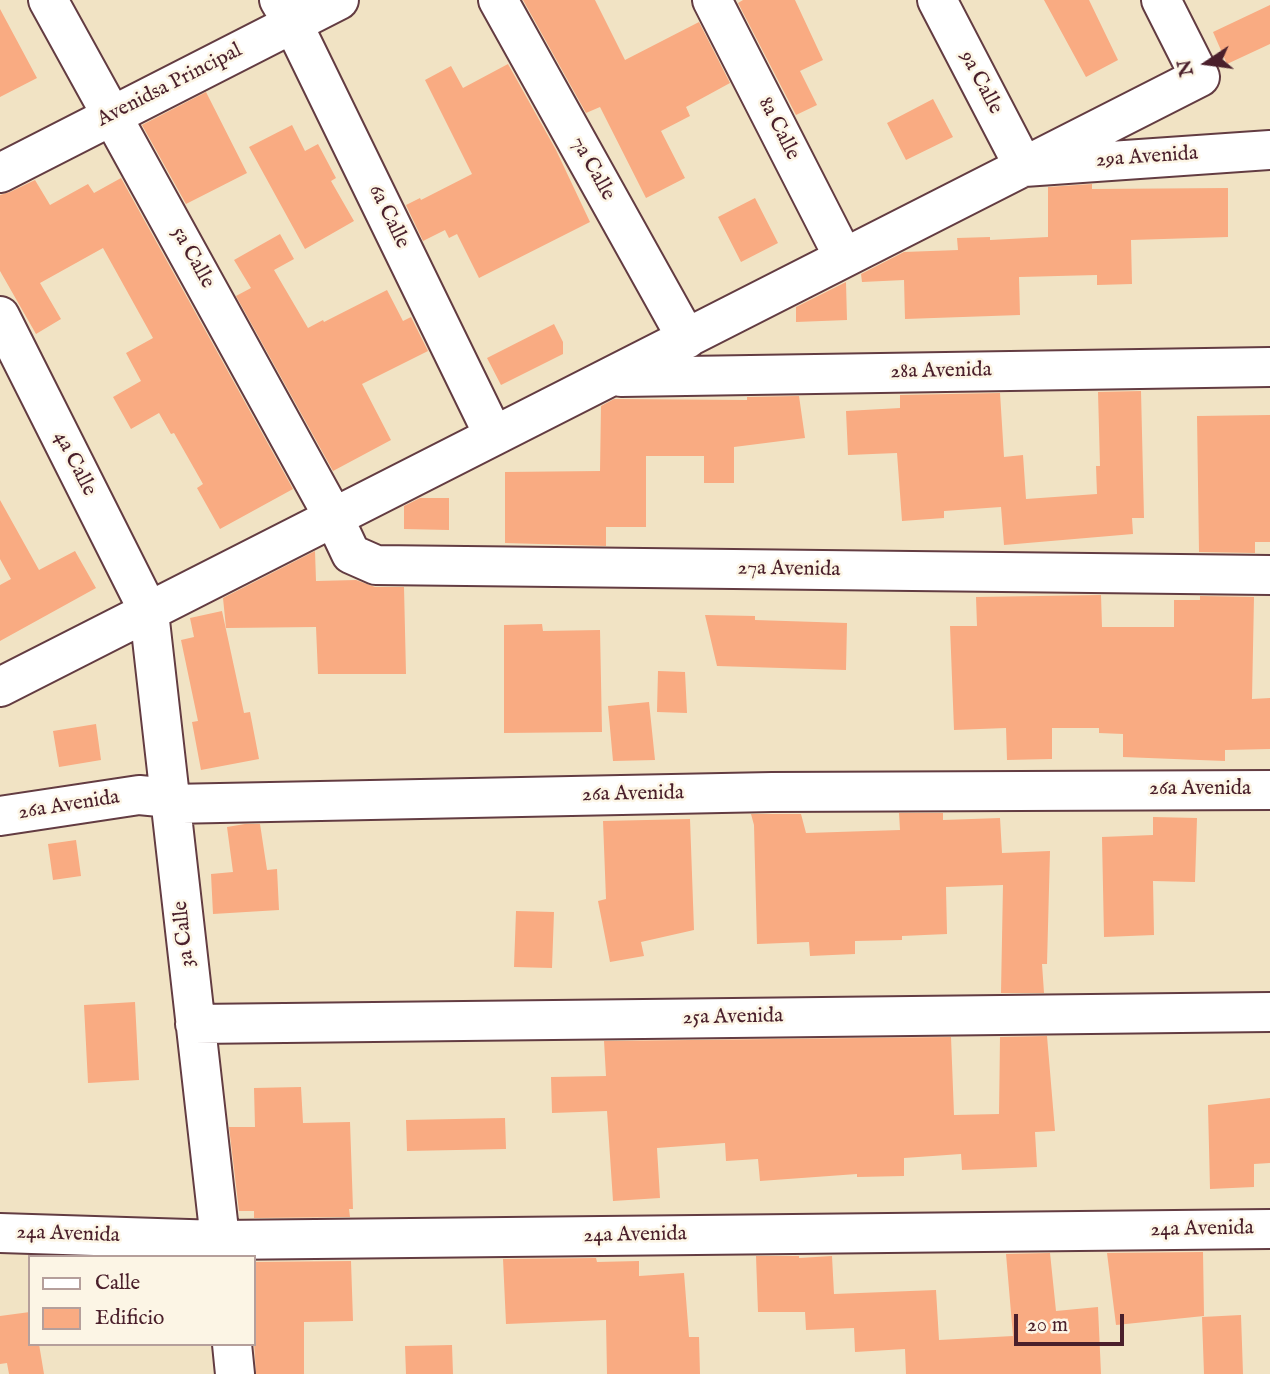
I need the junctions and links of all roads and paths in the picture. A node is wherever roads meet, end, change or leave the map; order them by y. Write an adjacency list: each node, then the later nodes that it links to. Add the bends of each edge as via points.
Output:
1 (48, 0): 8 (street, 5a Calle)
2 (339, 0): 7 (street, Avenidsa Principal)
3 (498, 0): 14 (street, 7a Calle)
4 (712, 0): 12 (street, 8a Calle)
5 (937, 0): 10 (street, 9a Calle)
6 (1161, 0): 10 (street, via 1200,77)
7 (286, 12): 8 (street, Avenidsa Principal); 17 (street, 6a Calle)
8 (113, 115): 11 (street, Avenidsa Principal); 18 (street, 5a Calle)
9 (1270, 150): 10 (street, 29a Avenida)
10 (1024, 167): 12 (street)
11 (0, 173)
12 (844, 258): 14 (street)
13 (0, 316): 20 (street, 4a Calle)
14 (687, 338): 16 (street)
15 (1270, 367): 16 (street, 28a Avenida)
16 (611, 377): 17 (street)
17 (495, 436): 18 (street)
18 (334, 518): 19 (street, 27a Avenida, via 351,554 376,565); 20 (street)
19 (1270, 575)
20 (149, 612): 21 (street); 23 (street, 3a Calle)
21 (0, 687)
22 (1270, 790): 23 (street, 26a Avenida, via 786,792)
23 (170, 804): 24 (street, 26a Avenida, via 160,797 139,795); 26 (street, 3a Calle)
24 (0, 816)
25 (1270, 1012): 26 (street, 25a Avenida)
26 (195, 1024): 29 (street, 3a Calle)
27 (1270, 1229): 29 (street, 24a Avenida)
28 (0, 1233): 29 (street, 24a Avenida)
29 (221, 1248)
30 (232, 1346): 31 (street)
31 (235, 1374)

